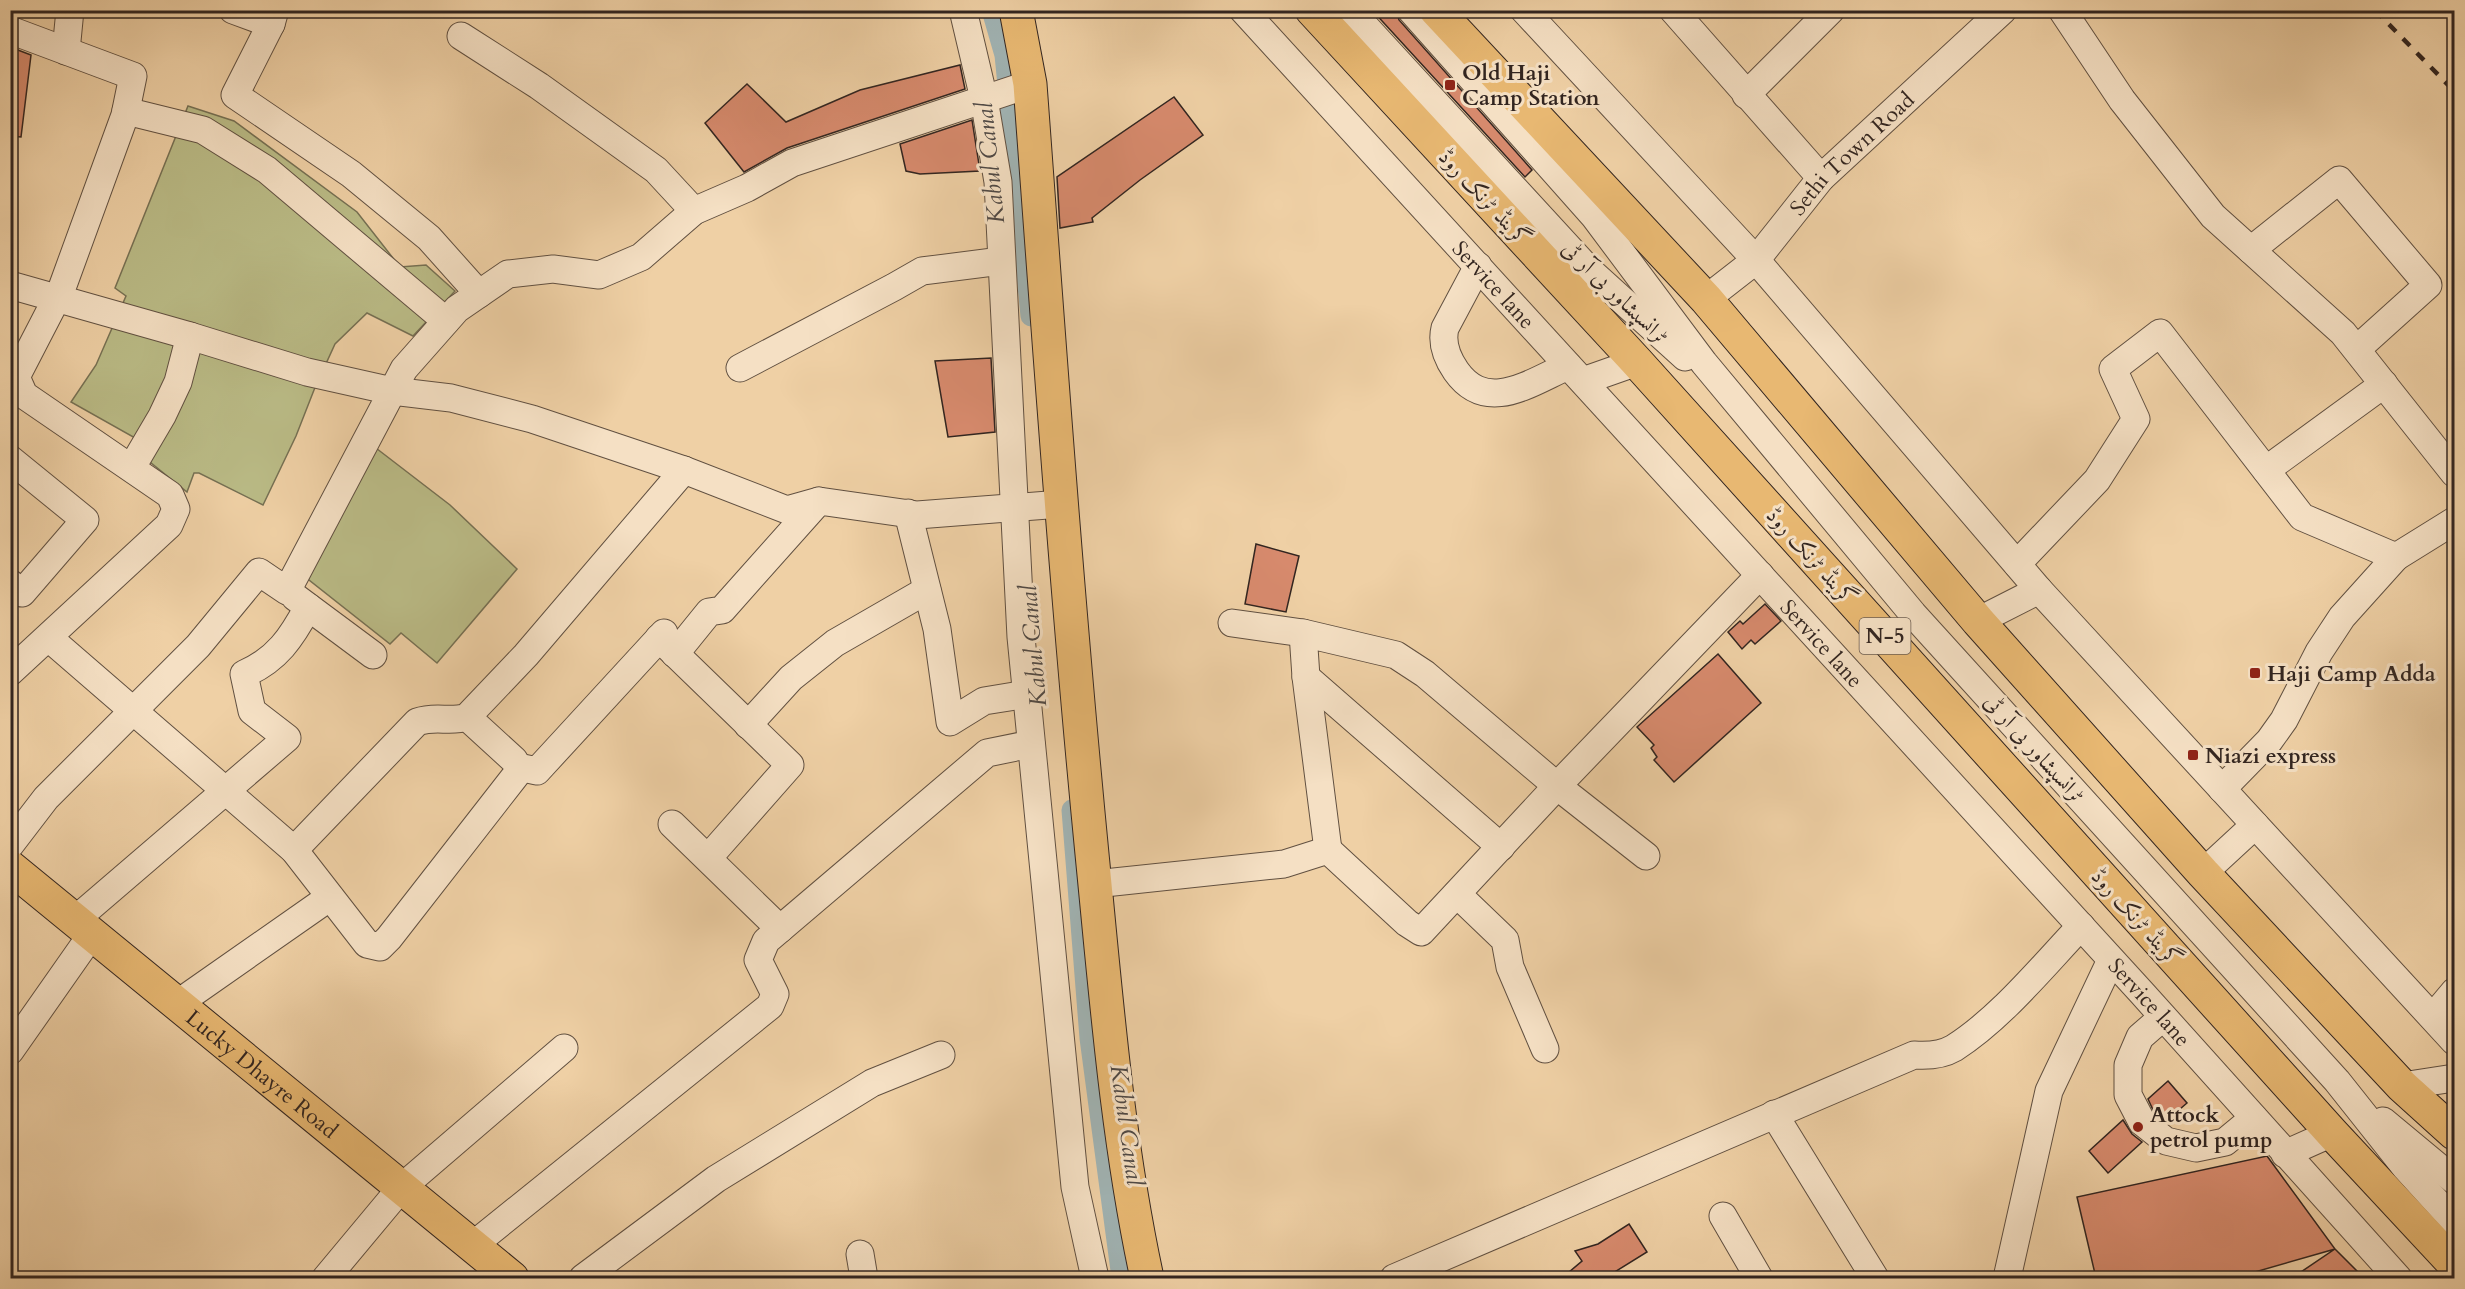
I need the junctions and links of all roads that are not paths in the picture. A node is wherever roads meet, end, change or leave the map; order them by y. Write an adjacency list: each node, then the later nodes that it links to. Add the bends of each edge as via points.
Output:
1 (70, 10): 18 (street)
2 (233, 10): 15 (street)
3 (963, 10): 21 (street)
4 (1016, 10): 19 (main road)
5 (1243, 10): 28 (street, Service lane)
6 (1312, 10): 36 (main road, گرینڈ ٹرنک روڈ / N-5)
7 (1350, 10): 41 (street, ٹرانسپشاور بی آر ٹی, via 1590,271)
8 (1411, 10): 41 (street, ٹرانسپشاور بی آر ٹی, via 1586,207)
9 (1436, 10): 32 (main road)
10 (1524, 10): 26 (street)
11 (1673, 10): 20 (street)
12 (1831, 10): 20 (street)
13 (2003, 10): 23 (street, Sethi Town Road)
14 (2062, 10): 25 (street, via 2129,109 2213,216)
15 (273, 17): 30 (street, via 235,94 351,174 429,238)
16 (17, 25): 18 (street)
17 (461, 36): 24 (street, via 656,170)
18 (66, 51): 22 (street, via 133,76)
19 (1026, 85): 21 (street); 48 (main road)
20 (1746, 95): 23 (street)
21 (987, 98): 24 (street, via 792,163); 27 (street, via 998,182)
22 (126, 111): 31 (street); 33 (street, via 203,130 267,170)
23 (1821, 178): 26 (street, Sethi Town Road)
24 (694, 211): 30 (street, via 641,257 599,275 553,269 508,274)
25 (2251, 250): 35 (street); 35 (street, via 2338,180 2428,285)
26 (1756, 260): 32 (street, Sethi Town Road); 53 (street)
27 (1001, 261): 37 (street, via 922,271); 49 (street)
28 (1478, 266): 38 (street, Service lane); 38 (street, via 1442,339 1459,376 1486,394 1504,394)
29 (10, 285): 31 (street)
30 (479, 294): 33 (street)
31 (56, 299): 34 (street); 43 (street, via 16,376 24,395)
32 (1706, 299): 60 (main road)
33 (446, 321): 40 (street, via 404,369)
34 (189, 336): 40 (street, via 307,372); 43 (street, via 178,382)
35 (2356, 349): 39 (street)
36 (1637, 362): 38 (street); 108 (main road, گرینڈ ٹرنک روڈ / N-5)
37 (740, 368)
38 (1576, 373): 54 (street, Service lane)
39 (2384, 384): 45 (street); 46 (street)
40 (392, 391): 44 (street, via 451,398 532,419); 58 (street)
41 (1741, 408): 104 (street, ٹرانسپشاور بی آر ٹی, via 1913,614)
42 (10, 459): 55 (street, via 85,520 22,593)
43 (132, 467): 63 (street, via 170,495 176,509 169,525)
44 (684, 470): 47 (street, via 787,510); 70 (street, via 526,655)
45 (2266, 470): 52 (street, via 2302,517); 53 (street, via 2160,333 2113,369 2136,419 2097,480)
46 (2454, 473)
47 (819, 501): 50 (street); 64 (street, via 722,610 709,612)
48 (1060, 504): 49 (street); 87 (main road)
49 (1016, 507): 50 (street); 68 (street)
50 (908, 513): 56 (street)
51 (2449, 533): 52 (street)
52 (2396, 557): 75 (street, via 2342,617 2269,741)
53 (2017, 564): 57 (street)
54 (1760, 575): 74 (street); 91 (street, Service lane)
55 (10, 583)
56 (927, 590): 68 (street, via 937,629 950,722 984,701); 71 (street, via 835,643 791,678)
57 (2039, 590): 60 (street); 75 (street)
58 (287, 591): 59 (street); 69 (street, via 259,572 198,646)
59 (308, 607): 65 (street); 76 (street, via 291,639 262,667 244,674 252,711 287,738)
60 (1978, 621): 86 (main road)
61 (1233, 622): 62 (street)
62 (1303, 633): 67 (street); 74 (street, via 1396,655 1425,674)
63 (49, 638): 66 (street); 69 (street)
64 (666, 642): 71 (street); 73 (street, via 537,771)
65 (373, 655)
66 (10, 672)
67 (1306, 678): 80 (street); 82 (street)
68 (1027, 694): 72 (street)
69 (133, 710): 76 (street); 79 (street, via 46,798)
70 (467, 717): 73 (street); 81 (street, via 456,721 430,717 417,722)
71 (748, 725): 84 (street, via 790,765)
72 (1031, 744): 92 (street, via 987,753); 121 (street, via 1075,1187)
73 (518, 768): 89 (street, via 380,947 367,944)
74 (1557, 786): 80 (street); 83 (street)
75 (2222, 789): 78 (street)
76 (226, 792): 81 (street); 90 (street)
77 (672, 824): 84 (street)
78 (2255, 825): 86 (street); 97 (street)
79 (10, 845)
80 (1501, 847): 88 (street)
81 (294, 850): 89 (street)
82 (1328, 850): 87 (street, via 1284,864); 88 (street, via 1421,932)
83 (1646, 856)
84 (708, 858): 92 (street)
85 (10, 867): 90 (main road, Lucky Dhayre Road)
86 (2203, 873): 105 (main road)
87 (1095, 884): 122 (main road, via 1107,1023 1135,1225)
88 (1457, 894): 100 (street, via 1504,940 1510,967)
89 (330, 897): 95 (street)
90 (84, 927): 95 (main road, Lucky Dhayre Road); 101 (street)
91 (2081, 927): 93 (street, Service lane); 106 (street, via 2001,1010 1952,1049 1928,1056 1914,1054)
92 (780, 929): 115 (street, via 766,941 758,960 775,994 770,1006)
93 (2111, 960): 96 (street, Service lane); 125 (street, via 2049,1091)
94 (2454, 992): 97 (street)
95 (177, 1004): 112 (main road, Lucky Dhayre Road)
96 (2163, 1017): 107 (street, Service lane); 107 (street, via 2140,1037 2128,1065 2128,1095 2142,1122 2166,1141 2196,1148 2225,1142)
97 (2433, 1017): 98 (street)
98 (2454, 1041)
99 (564, 1048): 112 (street)
100 (1545, 1049)
101 (10, 1050)
102 (941, 1055): 120 (street, via 872,1083 716,1179)
103 (2454, 1078): 105 (street)
104 (2337, 1081): 111 (street, ٹرانسپشاور بی آر ٹی); 114 (street, ٹرانسپشاور بی آر ٹی)
105 (2402, 1086): 109 (main road)
106 (1774, 1114): 117 (street); 124 (street)
107 (2254, 1118): 110 (street, Service lane)
108 (2332, 1133): 110 (street); 116 (main road, گرینڈ ٹرنک روڈ / N-5)
109 (2454, 1133)
110 (2285, 1154): 126 (street, Service lane)
111 (2454, 1180)
112 (401, 1188): 115 (main road, Lucky Dhayre Road); 118 (street)
113 (1723, 1216): 123 (street)
114 (2454, 1221)
115 (472, 1245): 119 (main road, Lucky Dhayre Road)
116 (2454, 1264)
117 (1407, 1276)
118 (326, 1278)
119 (512, 1278)
120 (582, 1278)
121 (1095, 1278)
122 (1147, 1278)
123 (1760, 1278)
124 (1875, 1278)
125 (2007, 1278)
126 (2398, 1278)

